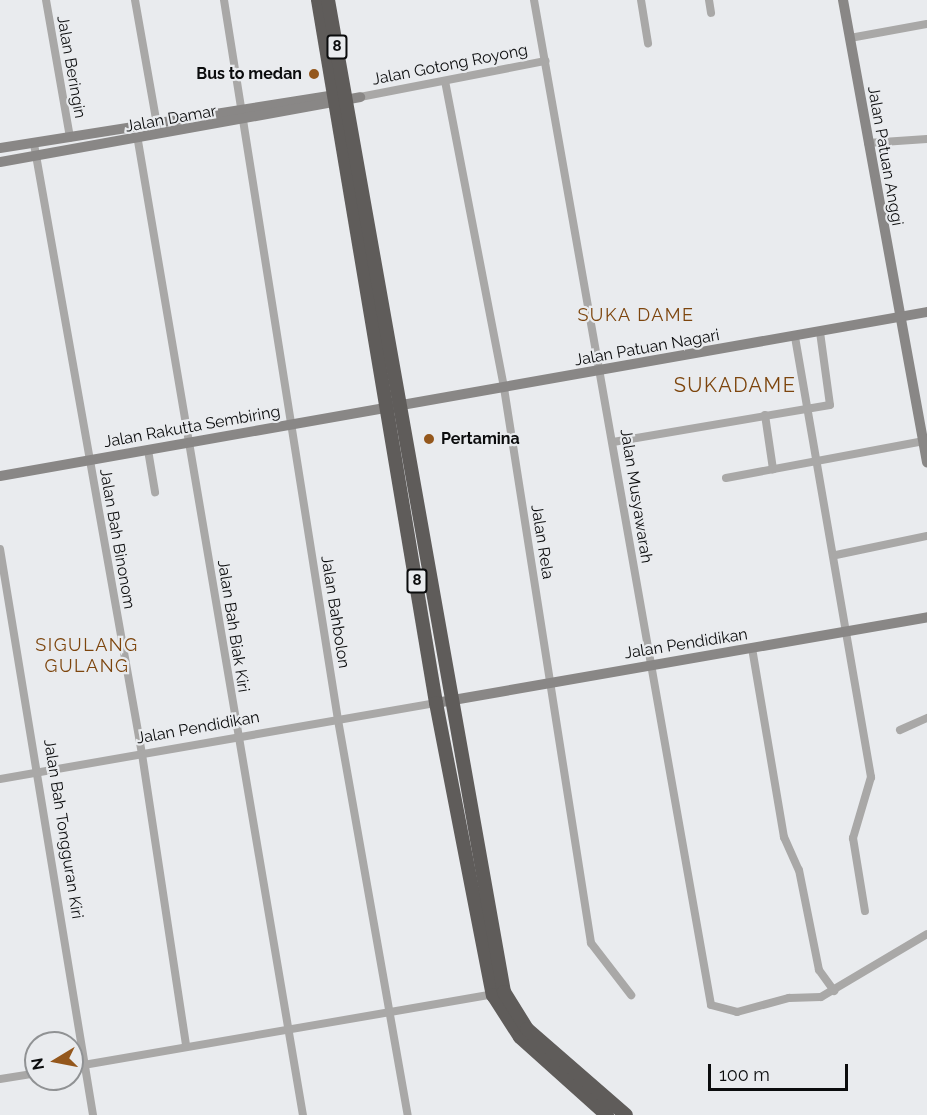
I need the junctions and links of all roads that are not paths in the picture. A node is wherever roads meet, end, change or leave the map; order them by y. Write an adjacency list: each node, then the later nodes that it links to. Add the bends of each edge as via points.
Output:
1 (46, 0): 19 (street, Jalan Beringin)
2 (135, 0): 18 (street)
3 (224, 0): 17 (street, Jalan Bahbolon)
4 (318, 0): 16 (highway, 8)
5 (328, 0): 16 (highway, 8)
6 (534, 0): 14 (street, Jalan Musyawarah)
7 (641, 0): 13 (street)
8 (709, 0): 10 (street)
9 (843, 0): 12 (street, Jalan Patuan Anggi)
10 (711, 13)
11 (927, 24): 12 (street)
12 (850, 38): 23 (street, Jalan Patuan Anggi)
13 (648, 43)
14 (546, 61): 15 (street, Jalan Gotong Royong); 32 (street, Jalan Musyawarah)
15 (445, 81): 16 (street, Jalan Gotong Royong); 33 (street, Jalan Rela)
16 (345, 99): 17 (street, Jalan Damar); 34 (highway, 8)
17 (242, 117): 18 (street, Jalan Damar); 22 (street, Jalan Damar); 37 (street, Jalan Bahbolon)
18 (157, 125): 21 (street, Jalan Damar)
19 (70, 138): 21 (street, Jalan Damar); 24 (street, Jalan Damar)
20 (927, 139): 23 (street)
21 (103, 140): 22 (street, Jalan Damar); 26 (street, Jalan Damar)
22 (138, 141): 39 (street, Jalan Bah Biak Kiri)
23 (868, 143): 29 (street, Jalan Patuan Anggi)
24 (34, 144): 25 (street, Jalan Damar); 26 (street, Jalan Bah Binonom)
25 (0, 148)
26 (38, 157): 27 (street, Jalan Damar); 42 (street, Jalan Bah Binonom)
27 (0, 162)
28 (927, 312): 29 (street, Jalan Patuan Nagari)
29 (898, 317): 30 (street, Jalan Patuan Nagari); 38 (street, Jalan Patuan Anggi)
30 (820, 332): 31 (street, Jalan Patuan Nagari); 35 (street, via 832,401)
31 (795, 337): 32 (street, Jalan Patuan Nagari); 35 (street)
32 (600, 372): 33 (street, Jalan Patuan Nagari); 40 (street, Jalan Musyawarah)
33 (504, 388): 34 (street, Jalan Patuan Nagari); 56 (street, Jalan Rela)
34 (395, 406): 37 (street, Jalan Rakutta Sembiring); 57 (highway, 8)
35 (809, 409): 36 (street); 43 (street)
36 (765, 415): 40 (street); 45 (street)
37 (291, 425): 39 (street, Jalan Rakutta Sembiring); 59 (street, Jalan Bahbolon)
38 (923, 441): 43 (street); 44 (street, Jalan Patuan Anggi)
39 (190, 442): 41 (street, Jalan Rakutta Sembiring); 61 (street, Jalan Bah Biak Kiri)
40 (613, 442): 55 (street, Jalan Musyawarah)
41 (148, 450): 42 (street, Jalan Rakutta Sembiring); 48 (street)
42 (89, 460): 46 (street, Jalan Rakutta Sembiring); 62 (street, Jalan Bah Binonom)
43 (819, 460): 45 (street); 51 (street)
44 (927, 462)
45 (773, 469): 47 (street)
46 (0, 476)
47 (726, 478)
48 (155, 492)
49 (927, 536): 51 (street)
50 (0, 549): 63 (street, Jalan Bah Tongguran Kiri)
51 (836, 555): 53 (street)
52 (927, 616): 53 (street, Jalan Pendidikan)
53 (850, 632): 54 (street, Jalan Pendidikan); 65 (street, via 871,779 853,838)
54 (752, 648): 55 (street, Jalan Pendidikan); 67 (street, via 786,842 798,867 819,970)
55 (649, 664): 56 (street, Jalan Pendidikan); 67 (street, Jalan Musyawarah, via 715,1009 737,1012)
56 (551, 681): 57 (street, Jalan Pendidikan); 69 (street, Jalan Rela, via 591,943)
57 (443, 701): 59 (street, Jalan Pendidikan); 68 (highway, 8)
58 (927, 718): 60 (street)
59 (338, 720): 61 (street, Jalan Pendidikan); 70 (street, Jalan Bahbolon)
60 (900, 730)
61 (237, 736): 62 (street, Jalan Pendidikan); 71 (street, Jalan Bah Biak Kiri)
62 (142, 754): 63 (street, Jalan Pendidikan); 72 (street, Jalan Bah Binonom)
63 (40, 772): 64 (street, Jalan Pendidikan); 73 (street, Jalan Bah Tongguran Kiri)
64 (0, 779)
65 (865, 911)
66 (927, 934): 67 (street)
67 (834, 990)
68 (498, 994): 70 (street); 80 (highway, 8, via 520,1037); 81 (highway, 8, via 527,1029)
69 (632, 995)
70 (391, 1011): 71 (street); 79 (street, Jalan Bahbolon)
71 (289, 1028): 72 (street); 78 (street, Jalan Bah Biak Kiri)
72 (186, 1046): 73 (street)
73 (88, 1065): 74 (street); 77 (street, Jalan Bah Tongguran Kiri)
74 (84, 1066)
75 (24, 1075): 76 (street)
76 (0, 1079)
77 (93, 1115)
78 (303, 1115)
79 (408, 1115)
80 (608, 1115)
81 (626, 1115)

